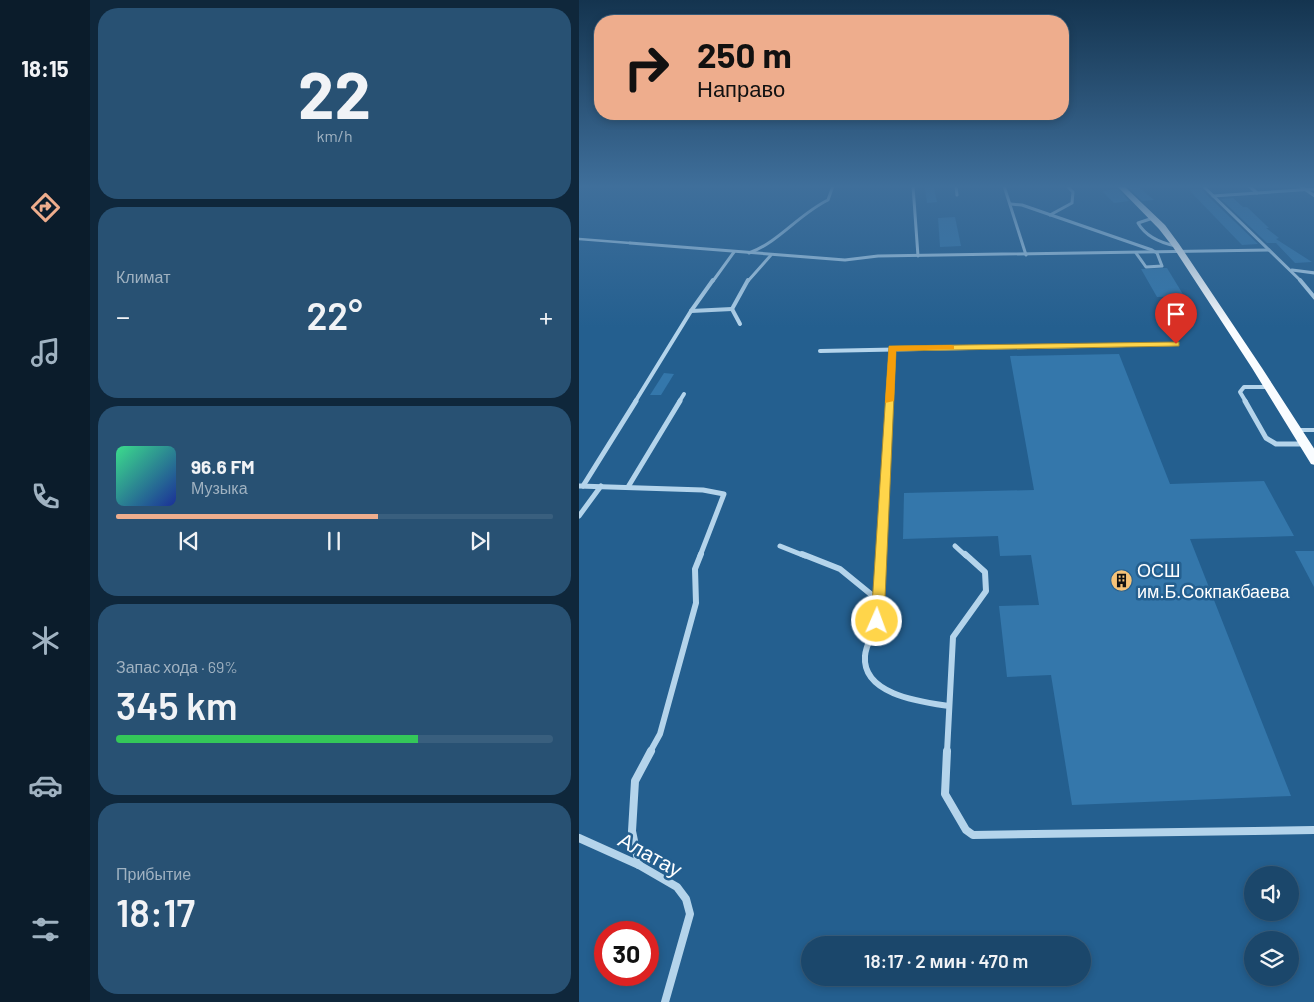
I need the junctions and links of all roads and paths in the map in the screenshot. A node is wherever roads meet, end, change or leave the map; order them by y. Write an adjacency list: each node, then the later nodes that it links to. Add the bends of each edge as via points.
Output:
1 (781, 233): 13 (street)
2 (916, 233): 18 (street)
3 (1019, 233): 17 (street)
4 (1100, 233): 15 (street)
5 (1146, 233): 10 (street)
6 (1165, 233): 10 (main road)
7 (1251, 233): 11 (street)
8 (579, 239): 9 (lane)
9 (630, 243): 12 (street)
10 (1178, 249): 11 (street); 15 (street); 28 (main road)
11 (1269, 250): 19 (street)
12 (734, 252): 13 (street); 23 (street)
13 (749, 253): 16 (street)
14 (1136, 253): 15 (street); 15 (street, via 1146,267 1160,267 1163,264); 17 (street)
15 (1157, 253)
16 (771, 255): 18 (street, via 845,260); 22 (street, via 749,279)
17 (1026, 255): 18 (street)
18 (918, 256)
19 (1292, 270): 20 (street); 21 (street)
20 (1314, 273)
21 (1314, 298)
22 (732, 309): 23 (street); 24 (street)
23 (691, 311): 34 (street)
24 (740, 324)
25 (1176, 344): 26 (street)
26 (892, 348): 27 (street); 40 (street)
27 (820, 351)
28 (1269, 387): 30 (main road); 32 (street, via 1245,387 1240,392 1266,438 1271,442)
29 (684, 394): 36 (street)
30 (1295, 430): 31 (lane); 32 (main road)
31 (1314, 430)
32 (1304, 444): 33 (main road)
33 (1314, 461)
34 (581, 486): 35 (street)
35 (601, 486): 36 (street); 37 (street)
36 (628, 487): 44 (street, via 724,494 695,569 696,603 661,734 635,781 632,831)
37 (579, 516)
38 (780, 546): 40 (street, via 840,569)
39 (955, 546): 41 (street, via 985,572 987,586 953,637)
40 (878, 600): 41 (street, via 877,621 865,662 870,678 912,701)
41 (949, 706): 42 (street, via 945,794 966,830 973,834)
42 (1314, 830)
43 (579, 838): 44 (street, Алатау)
44 (639, 865): 45 (street, Алатау, via 677,887 686,899 690,914)
45 (665, 1002)

